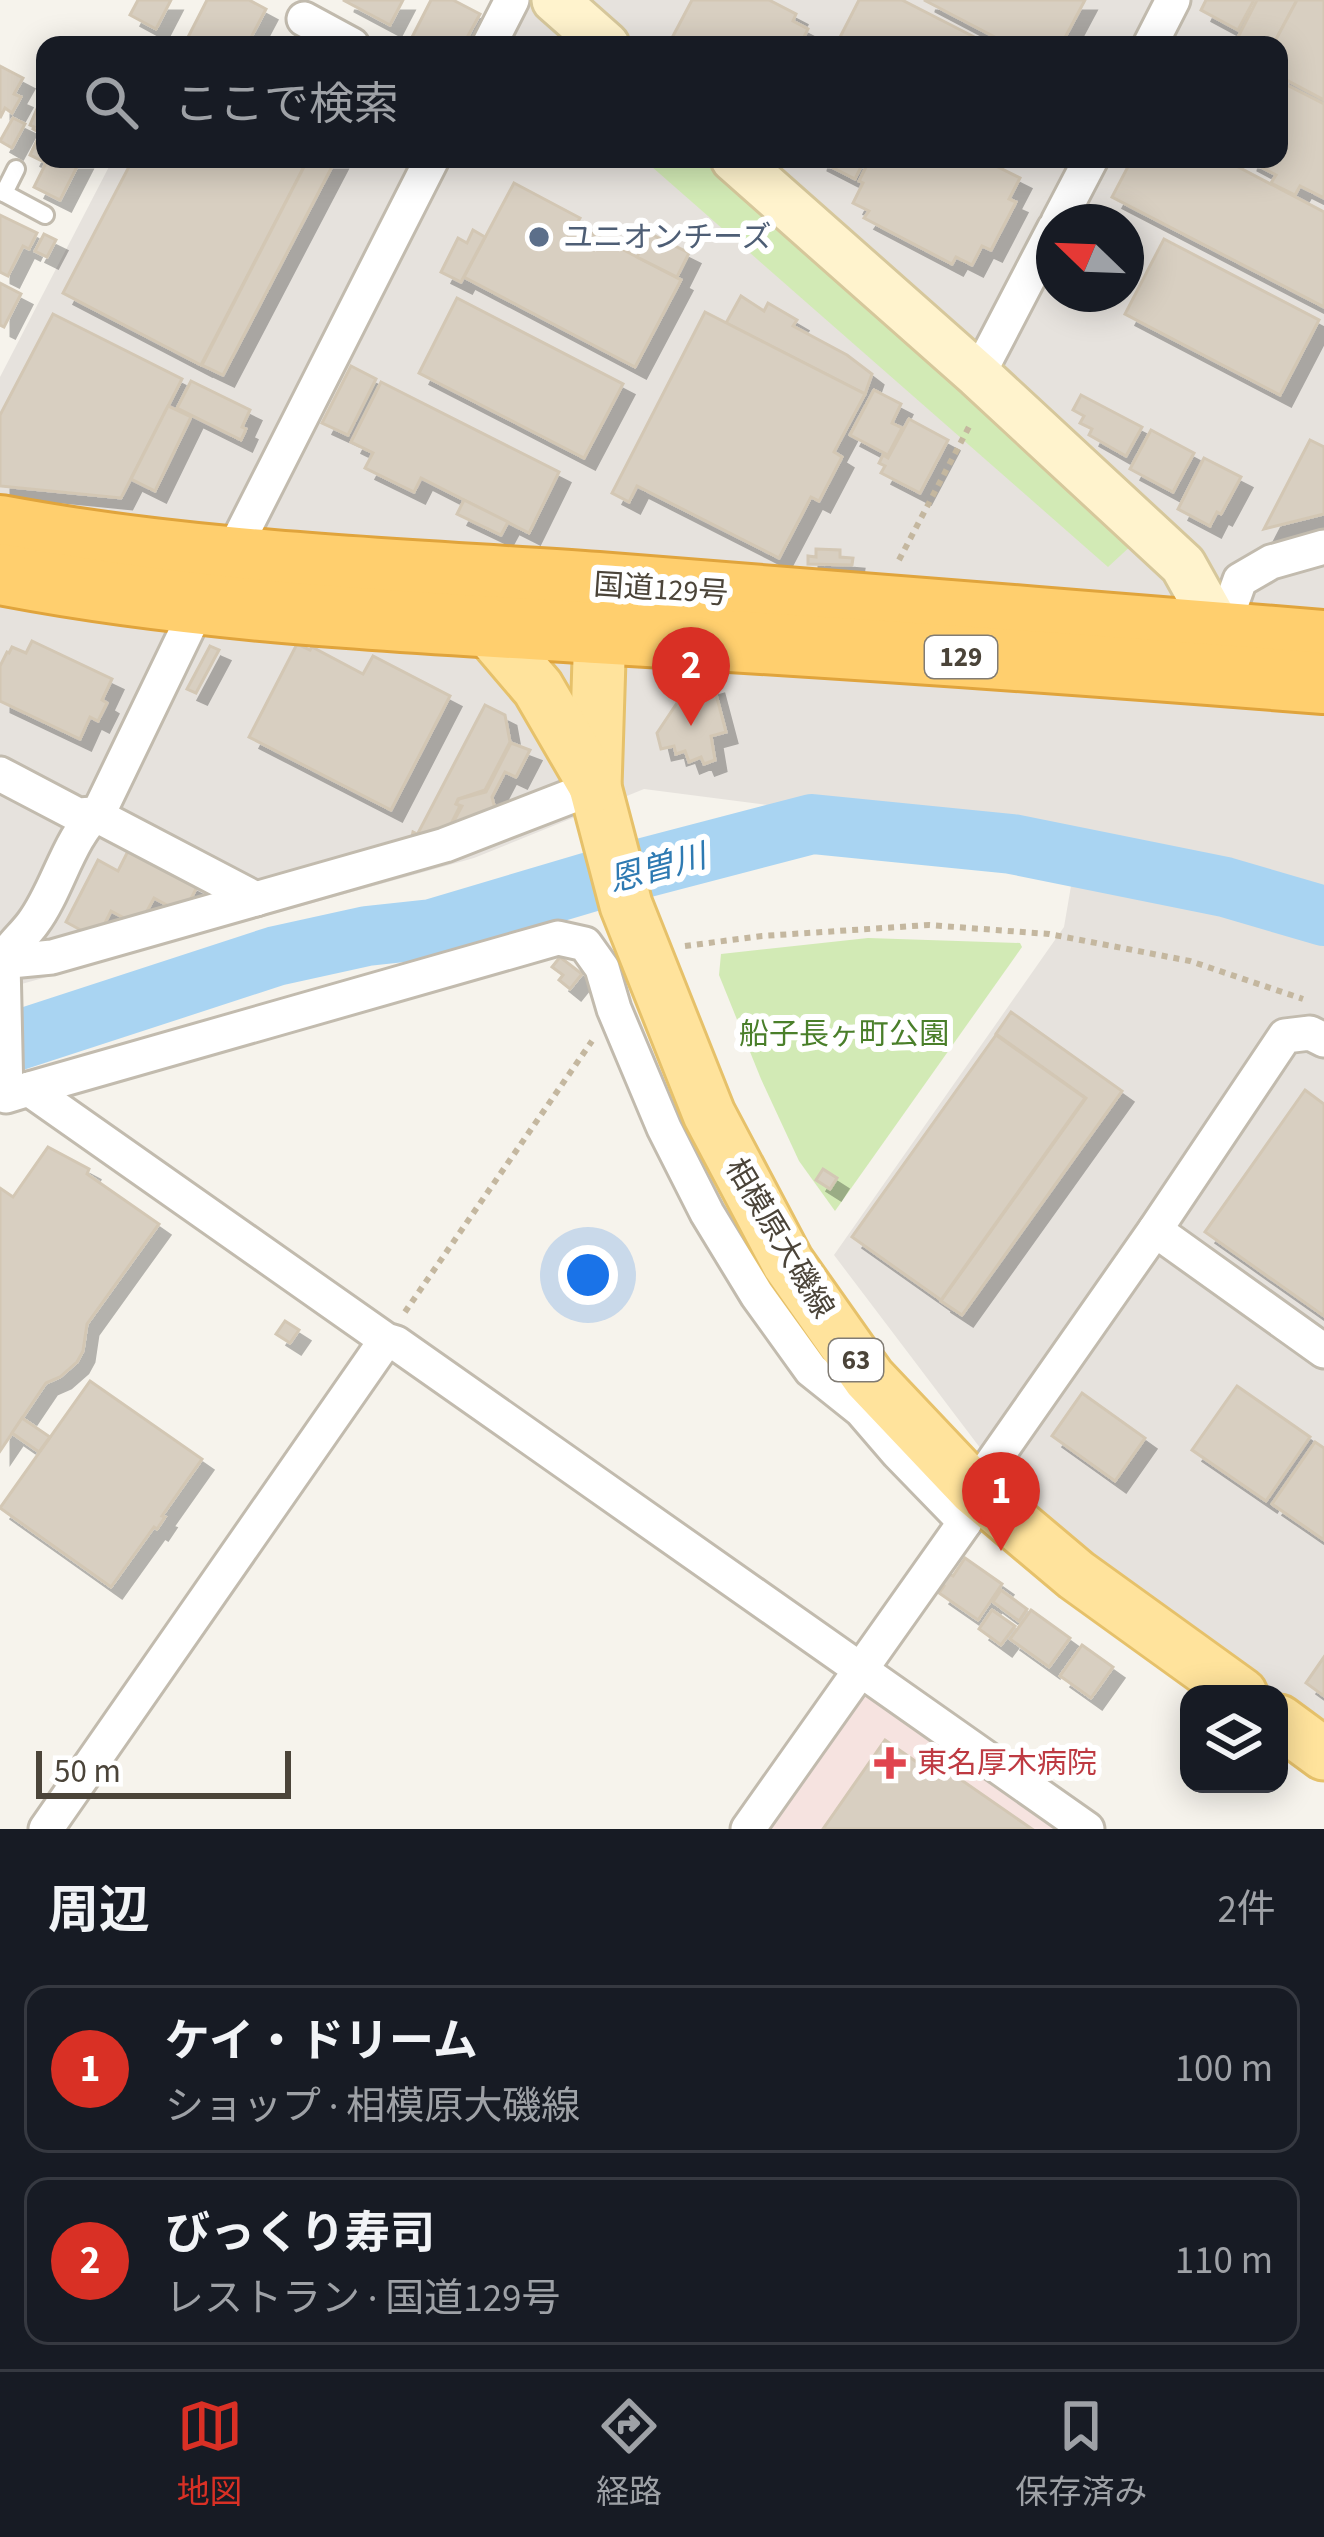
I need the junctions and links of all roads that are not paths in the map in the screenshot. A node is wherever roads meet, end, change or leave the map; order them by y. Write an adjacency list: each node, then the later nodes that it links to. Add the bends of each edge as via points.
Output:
1 (512, 0): 6 (street)
2 (556, 0): 7 (street)
3 (1174, 0): 8 (street)
4 (304, 19): 5 (street)
5 (335, 36)
6 (494, 36)
7 (596, 36)
8 (1155, 36)
9 (427, 168): 21 (street)
10 (743, 168): 17 (street)
11 (1085, 168): 14 (street)
12 (16, 169): 13 (lane)
13 (2, 192): 15 (lane)
14 (1067, 204)
15 (45, 214)
16 (1036, 268): 17 (street)
17 (976, 396): 25 (street, via 1183,565)
18 (0, 526): 21 (highway, 国道129号 / 129)
19 (1324, 547): 25 (street, via 1240,580)
20 (0, 574): 21 (highway, 国道129号 / 129, via 74,588)
21 (214, 581): 22 (highway, 国道129号 / 129); 23 (highway, 国道129号 / 129); 29 (street)
22 (600, 608): 23 (highway, 国道129号 / 129); 25 (highway, 国道129号 / 129); 25 (highway, 国道129号 / 129, via 874,605); 28 (main road, 63)
23 (486, 627): 28 (main road, via 538,688)
24 (1324, 641): 25 (highway, 国道129号 / 129)
25 (1219, 654): 26 (highway, 国道129号 / 129)
26 (1324, 683)
27 (0, 774): 29 (street, via 78,815)
28 (597, 793): 30 (street); 37 (main road, 相模原大磯線 / 63, via 626,904 709,1114 788,1263)
29 (94, 814): 30 (street); 31 (street)
30 (256, 898): 31 (street)
31 (2, 965): 33 (street)
32 (1324, 1040): 34 (street, via 1285,1036)
33 (10, 1093): 35 (street); 37 (street, via 558,938 585,944 602,968 664,1128 757,1295 811,1370 898,1453)
34 (1155, 1229): 36 (street); 37 (street)
35 (386, 1340): 38 (street); 42 (street)
36 (1324, 1351)
37 (970, 1505): 38 (street); 39 (main road, 相模原大磯線 / 63)
38 (860, 1668): 43 (street); 44 (street)
39 (1229, 1685)
40 (1288, 1728): 41 (main road)
41 (1324, 1754)
42 (46, 1829)
43 (748, 1829)
44 (1087, 1829)

